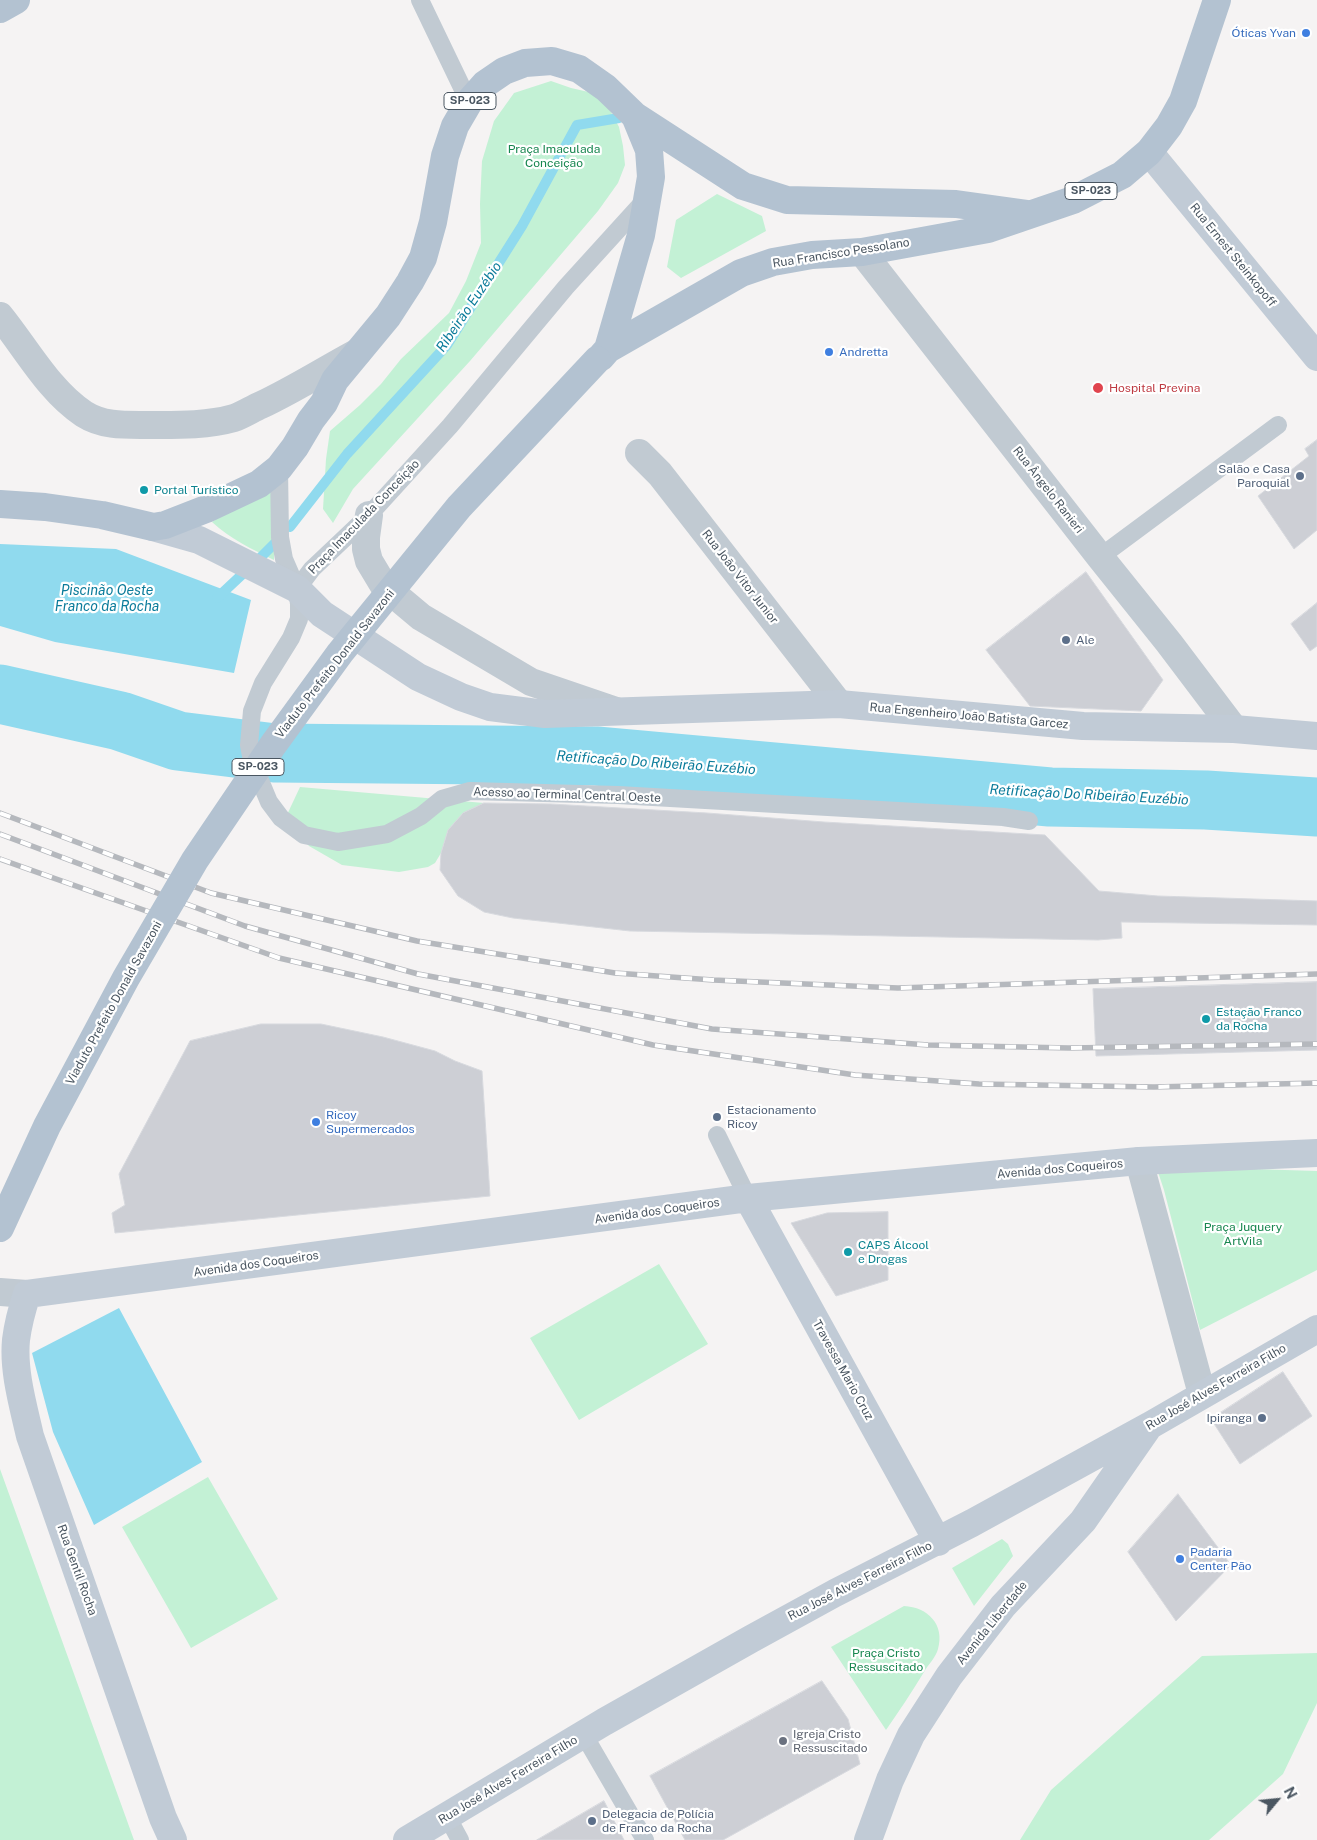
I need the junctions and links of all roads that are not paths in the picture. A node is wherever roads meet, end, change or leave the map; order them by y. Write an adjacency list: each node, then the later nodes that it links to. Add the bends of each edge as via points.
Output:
1 (16, 0): 4 (main road)
2 (420, 0): 5 (lane)
3 (1218, 0): 7 (main road, Rua Francisco Pessolano / SP-023, via 1183,101)
4 (0, 9)
5 (469, 102): 6 (main road, SP-023, via 485,84 504,71 525,63 552,61 579,68); 12 (main road, SP-023, via 455,126 445,156 423,258 388,316)
6 (635, 116): 8 (main road, SP-023, via 649,150 651,177); 9 (main road, Rua Francisco Pessolano / SP-023, via 743,186 787,200 956,204)
7 (1149, 152): 9 (main road, Rua Francisco Pessolano / SP-023, via 1122,175 1073,200); 14 (main road, Rua Ernest Steinkopoff)
8 (648, 196): 13 (main road, SP-023, via 641,234); 19 (lane, Praça Imaculada Conceição)
9 (1033, 215): 10 (main road, Rua Francisco Pessolano / SP-023, via 988,229)
10 (862, 252): 13 (main road, Rua Francisco Pessolano / SP-023, via 812,255 774,262 742,273); 21 (street, Rua Ângelo Ranieri)
11 (0, 316): 12 (street, via 65,397 84,414 102,423 168,425 234,418 293,390)
12 (358, 352): 17 (main road, SP-023, via 335,380 324,403)
13 (603, 355): 32 (main road, Viaduto Prefeito Donald Savazoni / SP-023, bridge, via 459,507 340,653 273,745 195,860 126,978 47,1126)
14 (1317, 357)
15 (1278, 425): 21 (lane)
16 (639, 452): 23 (street, Rua João Vitor Junior, via 660,474)
17 (278, 468): 20 (main road, SP-023, via 259,484 206,509); 22 (lane, Acesso ao Terminal Central Oeste, via 280,537 284,559)
18 (0, 504): 20 (main road, SP-023, via 102,515)
19 (369, 515): 22 (lane, Praça Imaculada Conceição, via 312,569); 24 (street, Rua Engenheiro João Batista Garcez, via 366,537 369,561 384,586 421,617 531,682)
20 (153, 527): 22 (main road, Rua Engenheiro João Batista Garcez, via 199,540)
21 (1100, 557): 25 (street, Rua Ângelo Ranieri)
22 (297, 590): 24 (main road, Rua Engenheiro João Batista Garcez, via 322,614 418,677 490,707 545,714); 27 (lane, Acesso ao Terminal Central Oeste, via 298,619 291,638 263,683 252,711 249,745 269,802 281,818 304,835 338,842 388,834 442,799 470,791 618,795)
23 (839, 704): 24 (main road, Rua Engenheiro João Batista Garcez); 25 (main road, Rua Engenheiro João Batista Garcez, via 1083,726)
24 (620, 712)
25 (1234, 730): 26 (main road, Rua Engenheiro João Batista Garcez)
26 (1317, 736)
27 (1029, 821)
28 (717, 1135): 31 (lane)
29 (1317, 1153): 30 (main road, Avenida dos Coqueiros)
30 (1139, 1161): 31 (main road, Avenida dos Coqueiros); 36 (street)
31 (748, 1198): 34 (main road, Avenida dos Coqueiros); 38 (main road, Travessa Mario Cruz)
32 (0, 1228)
33 (0, 1292): 34 (street, Avenida dos Coqueiros)
34 (27, 1294): 41 (main road, Rua Gentil Rocha, via 16,1342 18,1379 30,1436)
35 (1317, 1329): 36 (main road, Rua José Alves Ferreira Filho)
36 (1202, 1394): 37 (main road, Rua José Alves Ferreira Filho)
37 (1148, 1426): 38 (main road, Rua José Alves Ferreira Filho); 45 (main road, Avenida Liberdade, via 1083,1521 1003,1606 949,1676 911,1735)
38 (938, 1542): 39 (main road, Rua José Alves Ferreira Filho, via 796,1613)
39 (584, 1734): 40 (main road, Rua José Alves Ferreira Filho); 44 (lane)
40 (447, 1816): 42 (main road, Rua José Alves Ferreira Filho); 43 (lane)
41 (173, 1840)
42 (407, 1840)
43 (460, 1840)
44 (645, 1840)
45 (868, 1840)

